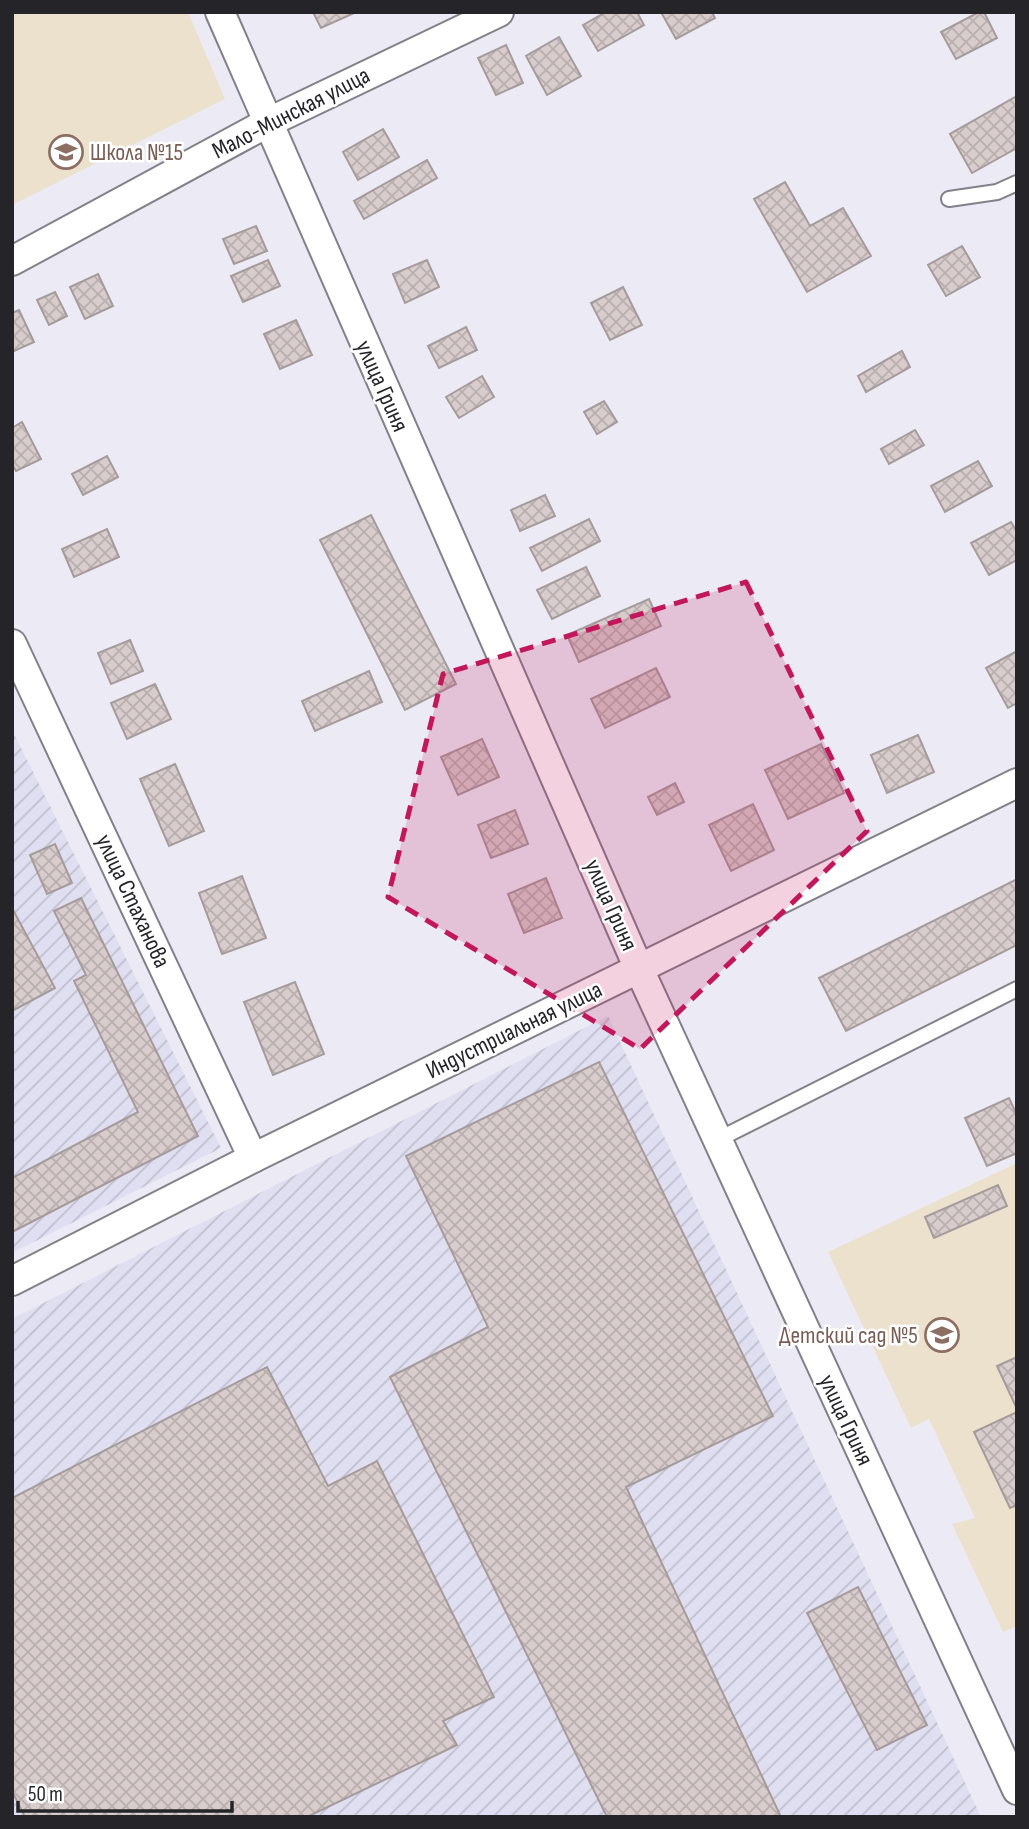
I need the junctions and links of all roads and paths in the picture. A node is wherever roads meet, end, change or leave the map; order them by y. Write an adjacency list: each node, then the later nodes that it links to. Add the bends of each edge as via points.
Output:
1 (220, 12): 3 (street, улица Гриня)
2 (499, 12): 3 (street, Мало-Минская улица)
3 (267, 122): 6 (street, Мало-Минская улица); 9 (street, улица Гриня)
4 (1017, 183): 5 (lane, via 997,192)
5 (948, 199)
6 (12, 261)
7 (12, 645): 12 (street, улица Стаханова)
8 (1017, 783): 9 (street, Индустриальная улица)
9 (639, 969): 11 (street, улица Гриня); 12 (street, Индустриальная улица)
10 (1017, 989): 11 (lane)
11 (717, 1140): 14 (street, улица Гриня)
12 (253, 1158): 13 (street, Индустриальная улица)
13 (12, 1281)
14 (1017, 1790)

